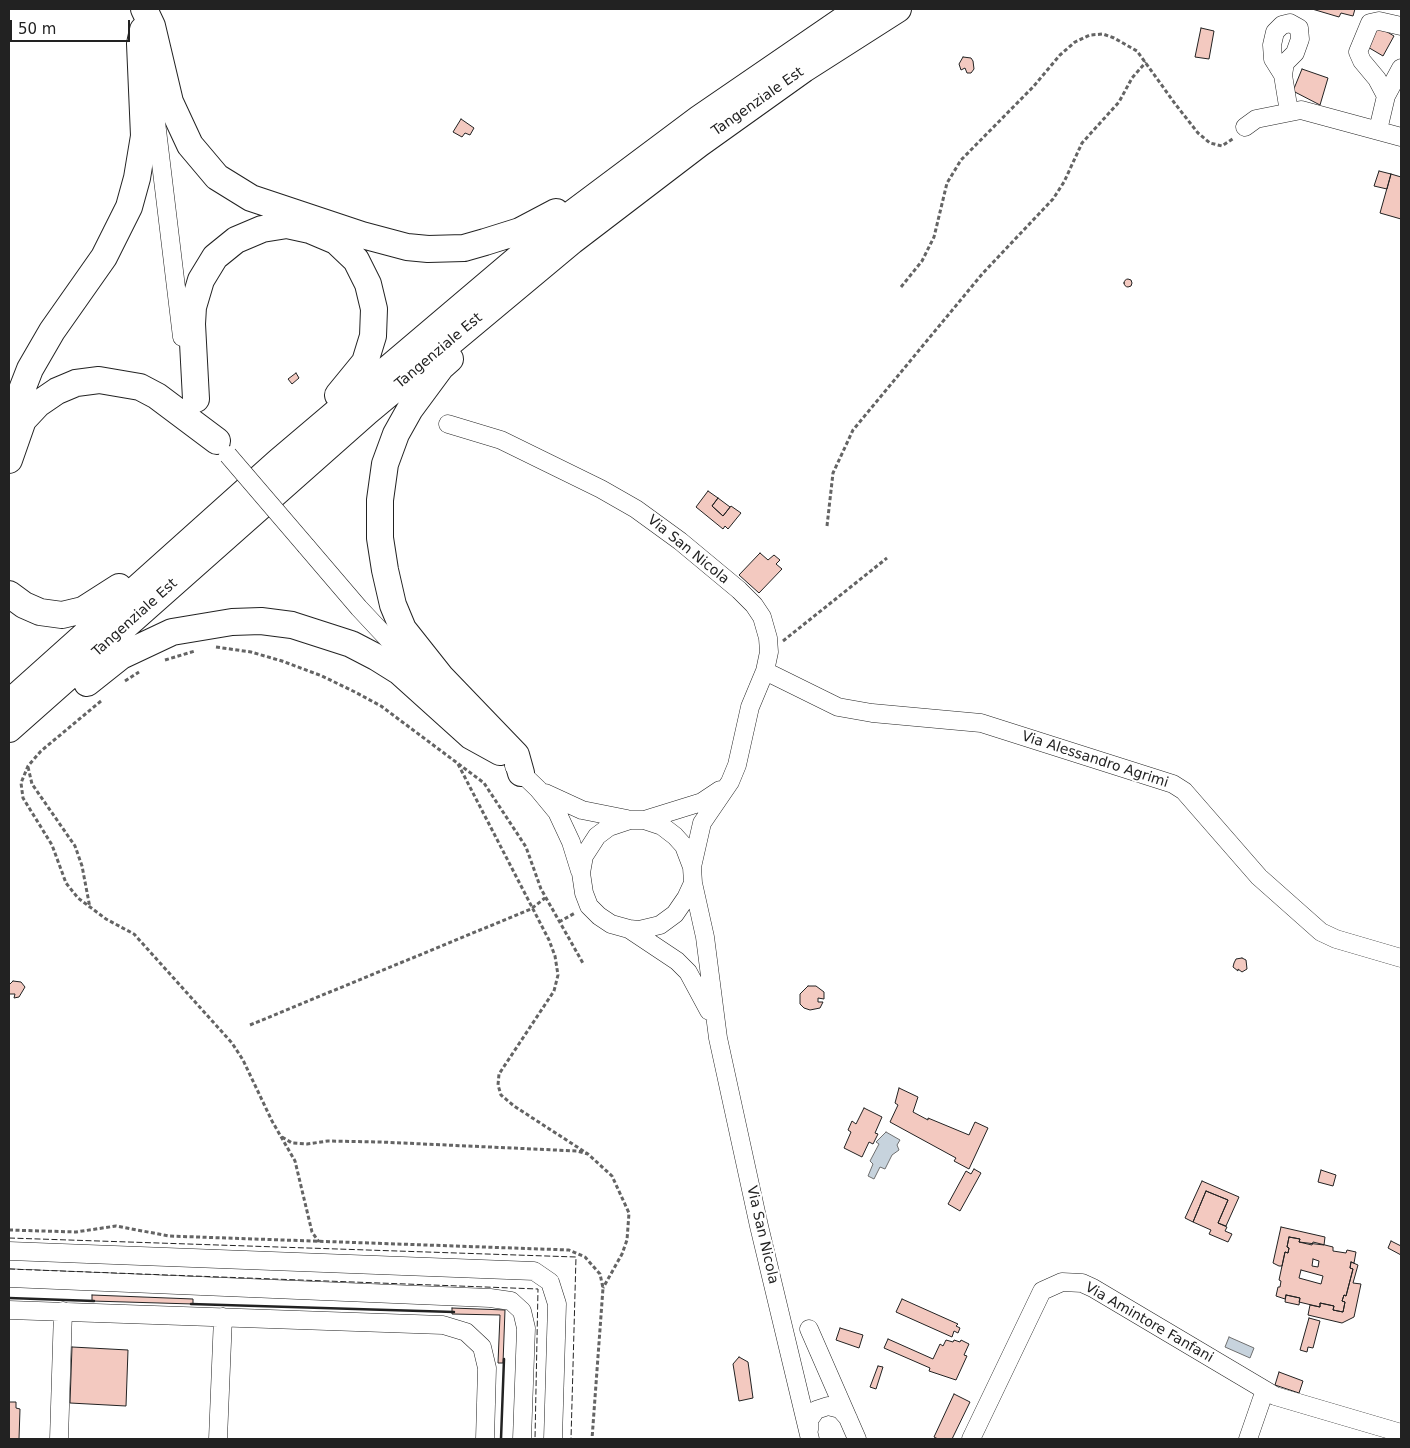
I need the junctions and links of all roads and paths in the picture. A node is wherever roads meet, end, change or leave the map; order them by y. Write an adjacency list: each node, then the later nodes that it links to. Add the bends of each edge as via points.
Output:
1 (859, 9): 13 (highway, Tangenziale Est, via 826,29)
2 (898, 9): 14 (highway, Tangenziale Est, via 731,121)
3 (141, 16): 13 (highway, via 152,26 179,126 200,160 217,177 251,198 390,243 428,249 464,248 520,231 553,214 640,154); 16 (street, via 188,379); 17 (highway, via 144,136 129,207 104,257 52,331 30,369)
4 (1401, 27): 8 (street, via 1379,20 1370,23 1358,52)
5 (1146, 62): 10 (path, via 1198,133 1210,143 1228,144); 15 (path, via 1137,51 1103,34 1090,35 1075,42 1060,55 961,160 947,183 934,237 922,262); 23 (path, via 1108,116 1082,143 1053,199 989,266 853,430 833,473)
6 (1401, 68): 8 (street)
7 (1283, 75): 9 (street)
8 (1386, 96): 11 (street)
9 (1288, 112): 10 (street, via 1256,120); 11 (street, via 1301,110)
10 (1245, 127)
11 (1378, 130): 12 (street)
12 (1401, 137)
13 (659, 149): 21 (highway, Tangenziale Est, via 562,222)
14 (572, 241): 35 (highway, Tangenziale Est, via 367,412); 40 (highway, via 537,284 441,367 410,408 385,464 380,500 380,538 385,570 392,605 403,629 441,677 516,755)
15 (901, 287)
16 (196, 399): 19 (street); 21 (highway, via 193,307 201,280 215,258 236,240 287,225 336,241 356,260 368,284 374,309 373,336 365,362 349,384 286,448)
17 (9, 423)
18 (448, 424): 28 (street, Via San Nicola, via 501,440 636,509 680,541 754,605 762,617)
19 (223, 448): 20 (highway, via 157,396 140,387 99,380 76,383 38,404 23,420); 37 (street, bridge, via 359,608)
20 (9, 460)
21 (278, 462): 22 (highway, Tangenziale Est)
22 (219, 516): 25 (highway, via 196,528 105,598 83,610 62,615 40,612); 34 (highway, Tangenziale Est)
23 (827, 526)
24 (887, 558): 28 (path)
25 (9, 594)
26 (207, 649): 38 (path, via 229,647 252,652 322,676 381,706)
27 (200, 650): 29 (path)
28 (769, 652): 31 (street, Via San Nicola)
29 (157, 663)
30 (144, 670): 32 (path)
31 (765, 671): 41 (street, Via San Nicola, via 750,707); 49 (street, Via Alessandro Agrimi, via 838,707 981,723 1173,784 1184,791 1259,877 1322,932)
32 (124, 683)
33 (102, 700): 39 (path, via 41,751)
34 (9, 703)
35 (9, 729)
36 (9, 742): 37 (highway, via 121,656 149,641 201,626 261,621 321,633 376,657 400,672 471,736)
37 (500, 752): 40 (street)
38 (457, 762): 45 (path, via 484,783 526,847); 47 (path)
39 (28, 766): 46 (path, via 32,784 75,846); 46 (path, via 21,783 24,798 52,845 66,883)
40 (530, 781): 42 (street, via 582,810); 43 (street, via 564,824)
41 (730, 782): 42 (street, Via San Nicola, via 702,802); 44 (street, Via San Nicola, via 702,823)
42 (637, 820): 43 (street, Via San Nicola, via 609,827 597,836 584,856); 44 (street, Via San Nicola, via 662,826 675,836 684,846)
43 (581, 873): 48 (street, Via San Nicola, via 589,906 611,924)
44 (692, 875): 48 (street, Via San Nicola, via 686,898 675,914 660,925); 52 (street, Via San Nicola, via 705,937)
45 (545, 898): 47 (path); 50 (path)
46 (90, 908): 53 (path, via 134,934 232,1043)
47 (531, 909): 51 (path); 54 (path, via 555,956 558,975 554,991 499,1074 498,1085 501,1095 514,1106)
48 (629, 929): 52 (street, Via San Nicola, via 666,952 688,972 707,1004)
49 (1401, 958)
50 (584, 965)
51 (250, 1025)
52 (718, 1038): 66 (street, Via San Nicola, via 759,1226)
53 (281, 1137): 54 (path, via 292,1143 307,1144 380,1142); 55 (path, via 295,1161 312,1232)
54 (588, 1154): 58 (path, via 612,1176 629,1212 627,1240)
55 (318, 1242)
56 (9, 1251): 71 (street, via 534,1271 550,1282 556,1304)
57 (9, 1278): 70 (street, via 480,1297 511,1301 522,1312 526,1328)
58 (602, 1288)
59 (9, 1310): 60 (street)
60 (63, 1312): 61 (street); 67 (street)
61 (224, 1317): 68 (street); 69 (street, via 444,1325 466,1332 482,1347 487,1368)
62 (809, 1329): 64 (street)
63 (1265, 1390): 65 (street, Via Amintore Fanfani, via 1275,1396); 74 (street, Via Amintore Fanfani, via 1093,1288 1082,1283 1062,1282 1042,1291); 75 (street)
64 (848, 1418): 66 (street, Via San Nicola, via 840,1409 828,1406 816,1410 809,1420); 72 (street, via 849,1432); 73 (street)
65 (1401, 1433)
66 (811, 1437)
67 (59, 1439)
68 (218, 1439)
69 (485, 1439)
70 (522, 1439)
71 (553, 1439)
72 (844, 1439)
73 (856, 1439)
74 (971, 1439)
75 (1248, 1439)

